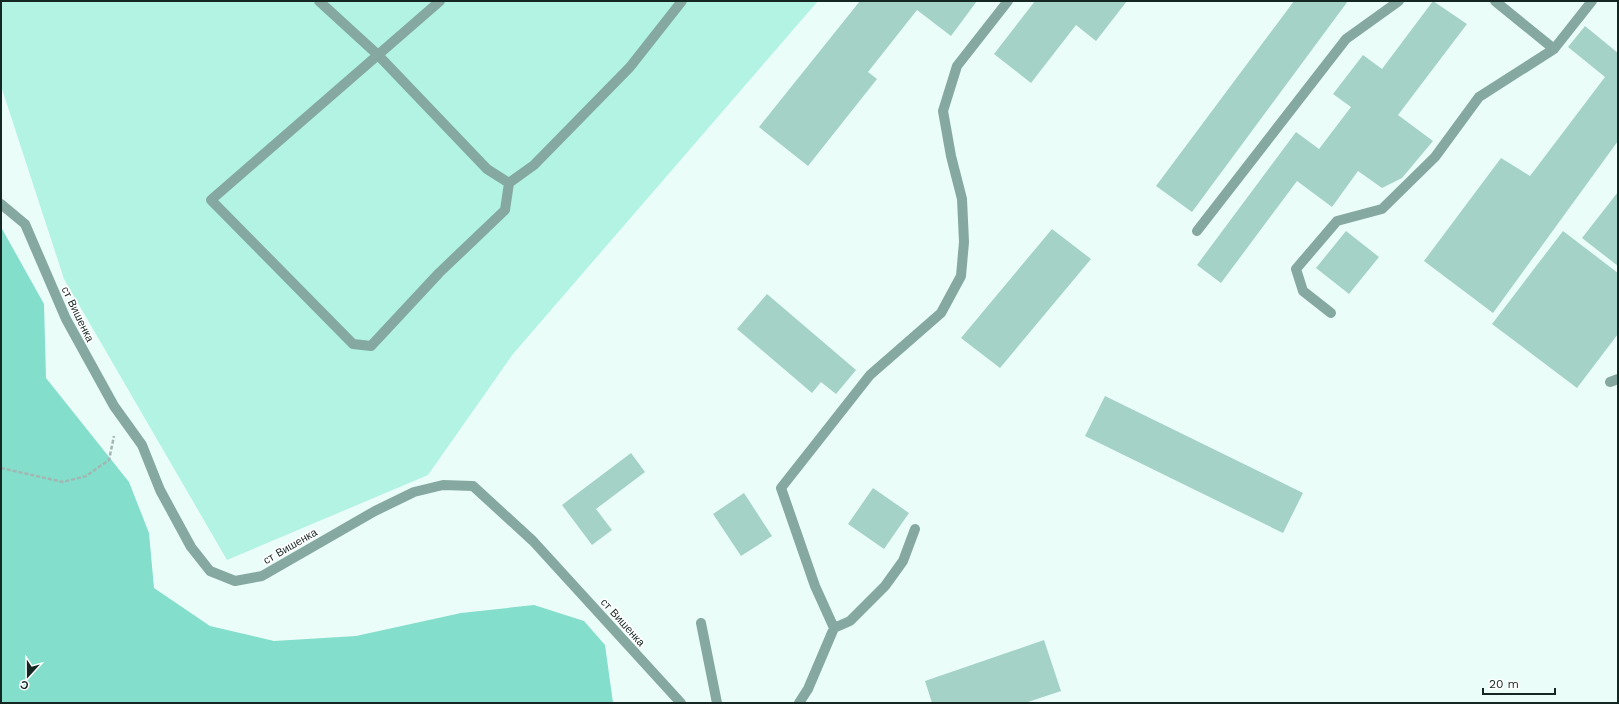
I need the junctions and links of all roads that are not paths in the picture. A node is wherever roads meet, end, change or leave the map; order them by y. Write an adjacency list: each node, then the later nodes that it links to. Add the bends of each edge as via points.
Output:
1 (319, 1): 9 (lane)
2 (440, 1): 9 (lane)
3 (682, 1): 10 (lane, via 630,67 534,165)
4 (1008, 1): 16 (lane, via 957,66 943,111 962,199 962,276 941,313 870,375 781,488 815,586)
5 (1399, 1): 12 (lane, via 1346,39)
6 (1495, 1): 8 (lane)
7 (1592, 1): 8 (lane)
8 (1554, 49): 13 (lane, via 1478,97 1435,156 1382,209 1337,221 1296,269 1303,291)
9 (378, 55): 10 (lane, via 487,169); 10 (lane, via 212,200 353,344 371,346 439,273 505,210)
10 (509, 183)
11 (1, 204): 17 (lane, ст Вишенка, via 25,224 66,319 114,406 142,445 160,490 191,547 210,570 235,581 262,576 375,511 414,492 443,485 473,486 533,541)
12 (1197, 231)
13 (1331, 313)
14 (915, 529): 16 (lane, via 902,561 885,586 850,622)
15 (701, 623): 18 (lane)
16 (834, 628): 19 (lane, via 808,689)
17 (681, 703)
18 (717, 703)
19 (799, 703)

